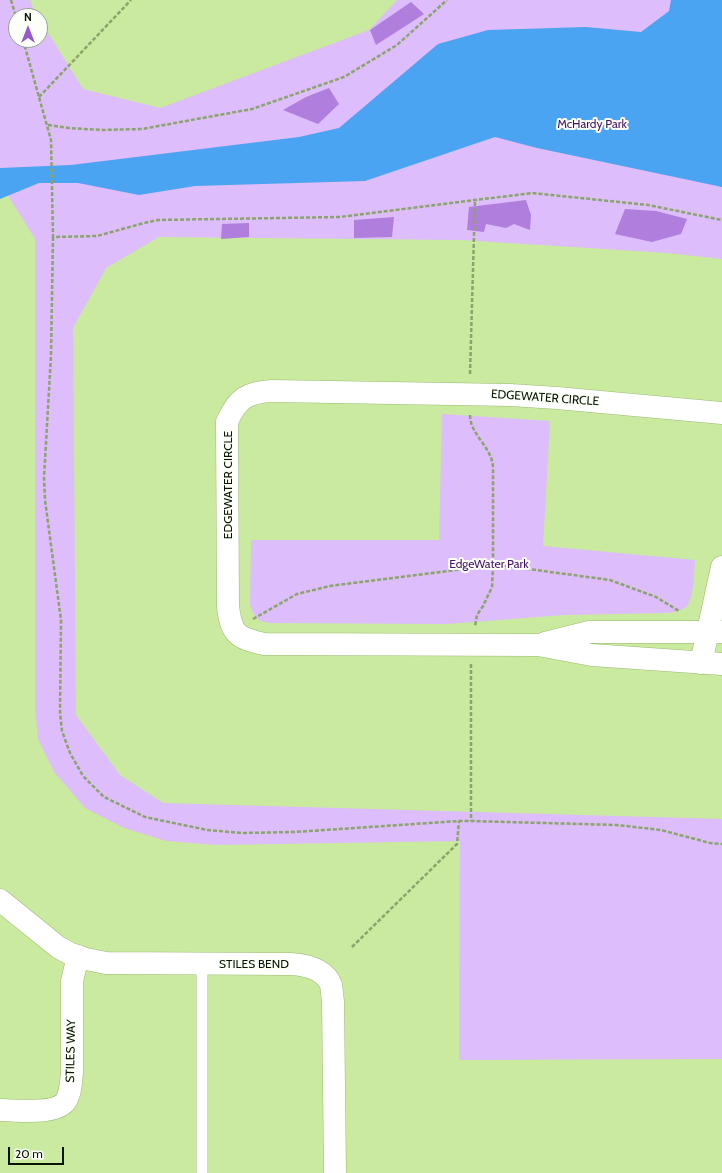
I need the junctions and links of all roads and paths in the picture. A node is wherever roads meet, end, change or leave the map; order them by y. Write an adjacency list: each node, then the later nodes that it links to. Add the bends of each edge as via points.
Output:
1 (131, 0): 4 (path)
2 (446, 0): 5 (path, via 396,45 344,77 252,109 142,129 102,130)
3 (24, 48): 4 (path)
4 (39, 97): 5 (path)
5 (48, 125): 8 (path, via 51,140)
6 (475, 200): 7 (path, via 532,193 648,205); 8 (path, via 339,217 158,220 97,236); 9 (path)
7 (722, 220)
8 (53, 237): 19 (path, via 45,500 61,620 62,731 70,753 83,776 104,797 145,817 207,830 242,833 295,832)
9 (469, 394): 10 (street, EDGEWATER CIRCLE, via 557,398); 11 (path, via 470,422 492,460); 13 (street, EDGEWATER CIRCLE, via 272,390 247,395 240,401 227,422 228,606)
10 (722, 414)
11 (493, 567): 13 (path, via 330,586 297,594); 14 (path, via 518,567 610,580 656,597); 15 (path, via 492,587 477,615)
12 (722, 567): 14 (street)
13 (233, 630): 15 (street, via 239,636 264,644)
14 (715, 632): 16 (street, via 589,632); 17 (street)
15 (471, 645): 16 (street); 20 (path)
16 (538, 645): 17 (street, via 592,655)
17 (701, 663): 18 (street)
18 (722, 664)
19 (459, 821): 20 (path); 23 (path, via 457,844)
20 (471, 821): 21 (path, via 617,825 661,830)
21 (722, 844)
22 (0, 900): 24 (street, STILES BEND, via 58,947)
23 (352, 947)
24 (78, 956): 25 (street, STILES BEND, via 106,963); 26 (street, STILES WAY, via 72,981 72,1072 68,1096 58,1108)
25 (202, 964): 27 (lane); 28 (street, STILES BEND, via 303,965 324,975 331,985)
26 (0, 1110)
27 (202, 1173)
28 (335, 1173)

